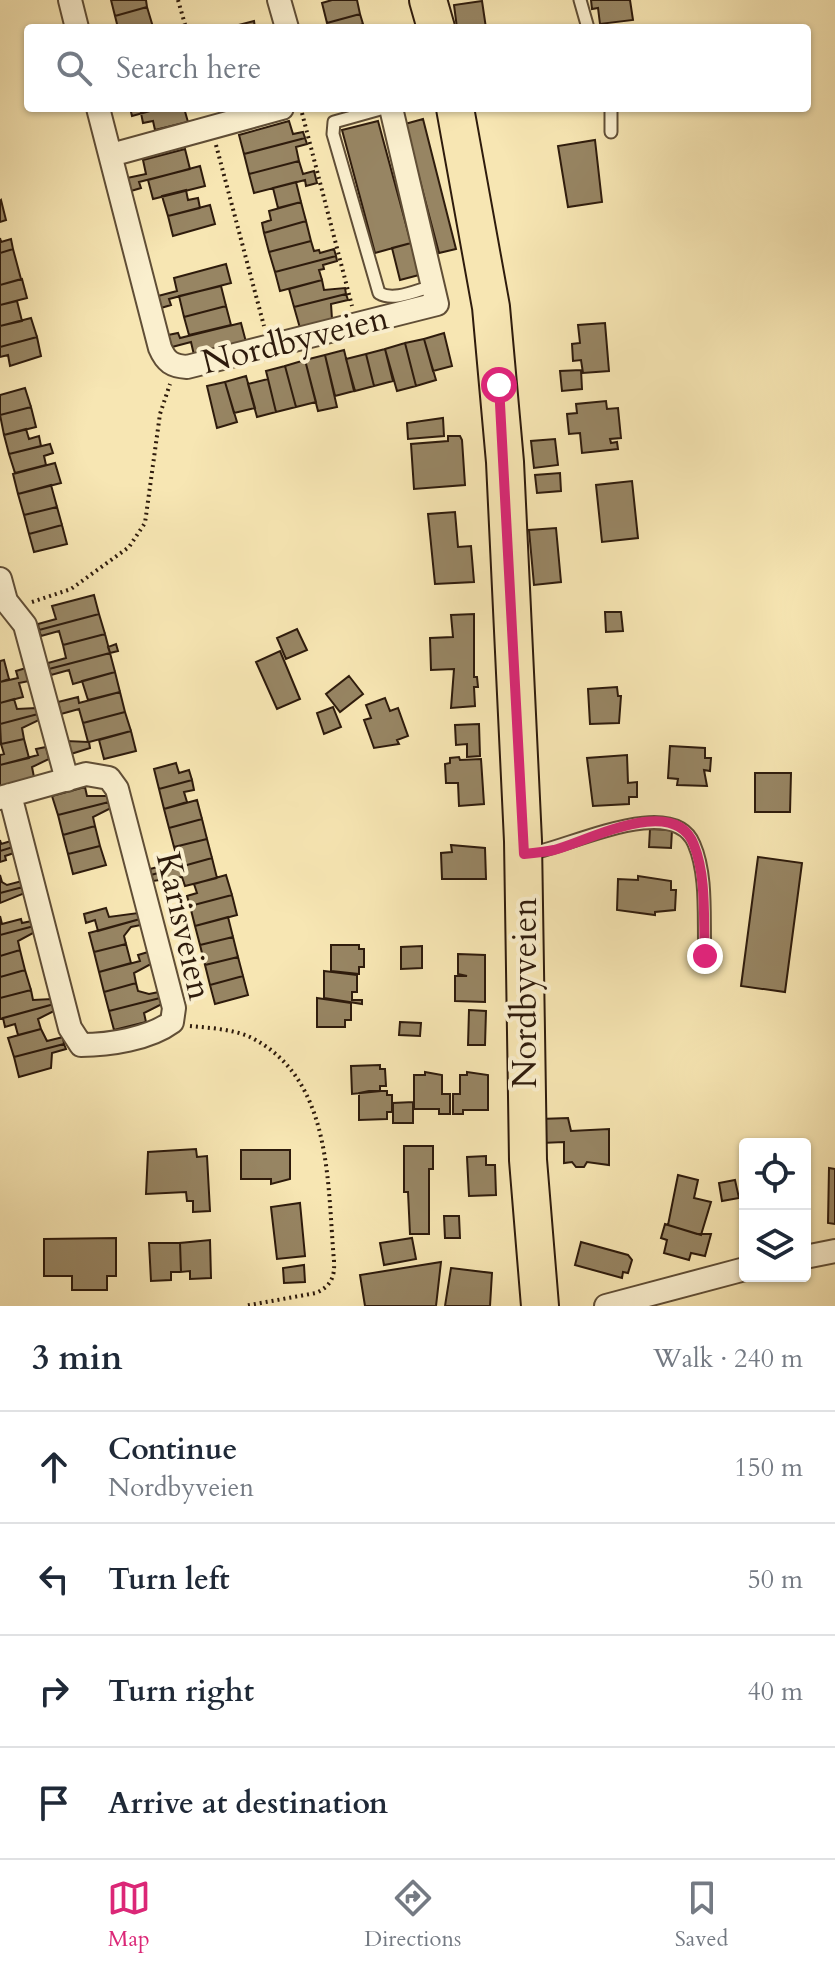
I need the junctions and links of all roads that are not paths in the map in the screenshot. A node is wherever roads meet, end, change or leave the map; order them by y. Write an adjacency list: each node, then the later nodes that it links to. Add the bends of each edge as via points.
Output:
1 (70, 0): 5 (street)
2 (279, 0): 6 (street)
3 (428, 0): 7 (main road)
4 (580, 0): 8 (lane)
5 (76, 24)
6 (286, 24)
7 (435, 24)
8 (587, 24)
9 (99, 112): 16 (street, Nordbyveien)
10 (267, 112): 16 (street)
11 (370, 112): 17 (lane, via 334,122 333,134 379,293 386,297)
12 (392, 112): 17 (street)
13 (456, 112): 21 (main road, Nordbyveien, via 482,252 499,385)
14 (611, 112): 15 (lane)
15 (611, 132)
16 (111, 155): 17 (street, Nordbyveien, via 160,348 175,366 206,365 437,304)
17 (433, 286)
18 (4, 598): 19 (street, via 25,625)
19 (67, 780): 20 (street, Karisveien); 20 (street, Karisveien, via 100,774 117,789 174,1008 172,1022 162,1030 81,1045 70,1028)
20 (5, 796)
21 (524, 854): 22 (lane, via 555,850 626,826 676,824 694,843); 26 (main road, Nordbyveien, via 528,1160)
22 (705, 956)
23 (835, 1251): 24 (street)
24 (811, 1256)
25 (739, 1271): 27 (street)
26 (540, 1306)
27 (606, 1306)

